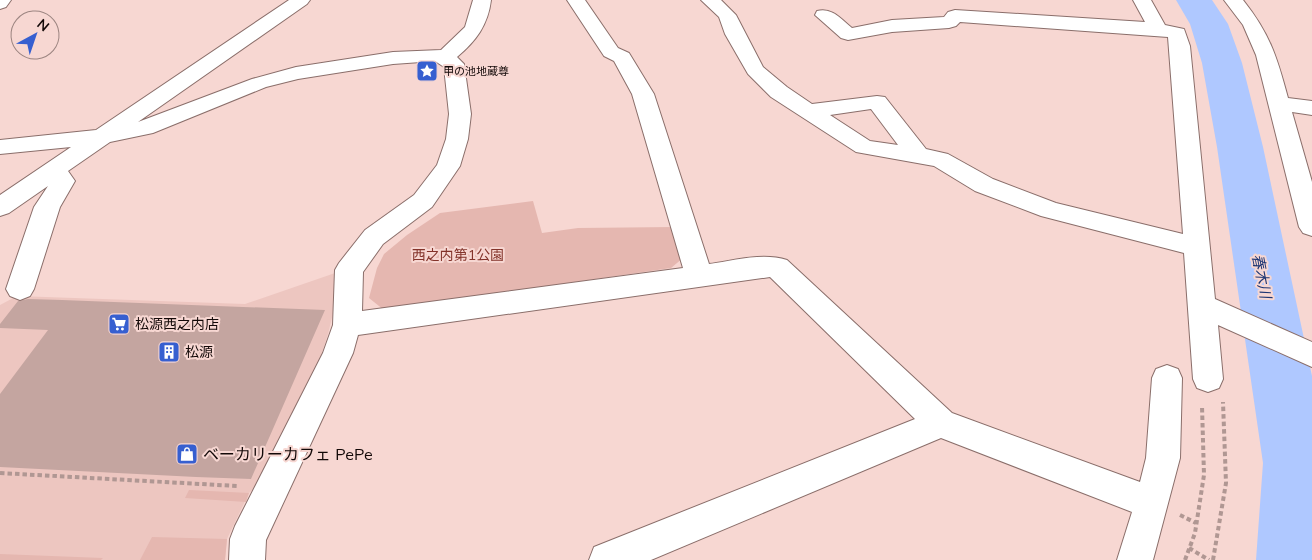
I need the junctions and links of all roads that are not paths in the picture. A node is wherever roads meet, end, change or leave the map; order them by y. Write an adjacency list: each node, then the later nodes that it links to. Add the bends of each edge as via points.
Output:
1 (301, 0): 13 (street)
2 (482, 0): 9 (street, via 467,40)
3 (576, 0): 20 (street, via 611,52 622,57 643,94)
4 (710, 0): 12 (street, via 728,15 756,70 779,92)
5 (1142, 0): 8 (street)
6 (1233, 0): 10 (street, via 1252,24 1266,55)
7 (824, 15): 8 (street, via 848,34 892,26 949,22 955,16)
8 (1158, 29): 19 (street, via 1177,33 1180,46)
9 (443, 58): 13 (street, via 439,55 393,58 296,73 259,83 146,128); 23 (street, via 454,64 460,114 457,139 448,166 423,201 374,237 349,270)
10 (1279, 103): 11 (street); 18 (street)
11 (1312, 108)
12 (808, 112): 15 (street, via 864,147); 15 (street, via 877,102)
13 (100, 137): 14 (street); 16 (street)
14 (0, 147)
15 (920, 156): 19 (street, via 940,159 984,185 1050,210)
16 (54, 170): 17 (street); 21 (street, via 63,180 47,207)
17 (0, 207)
18 (1312, 227)
19 (1197, 247): 22 (street)
20 (699, 277): 23 (street); 27 (street, via 778,266)
21 (20, 289)
22 (1212, 310): 24 (street); 26 (street)
23 (346, 325): 29 (street, via 338,353 248,539)
24 (1312, 355)
25 (1167, 378): 28 (street, via 1163,458)
26 (1205, 389)
27 (941, 423): 28 (street); 30 (street)
28 (1152, 503): 31 (street)
29 (246, 560)
30 (607, 560)
31 (1135, 560)

